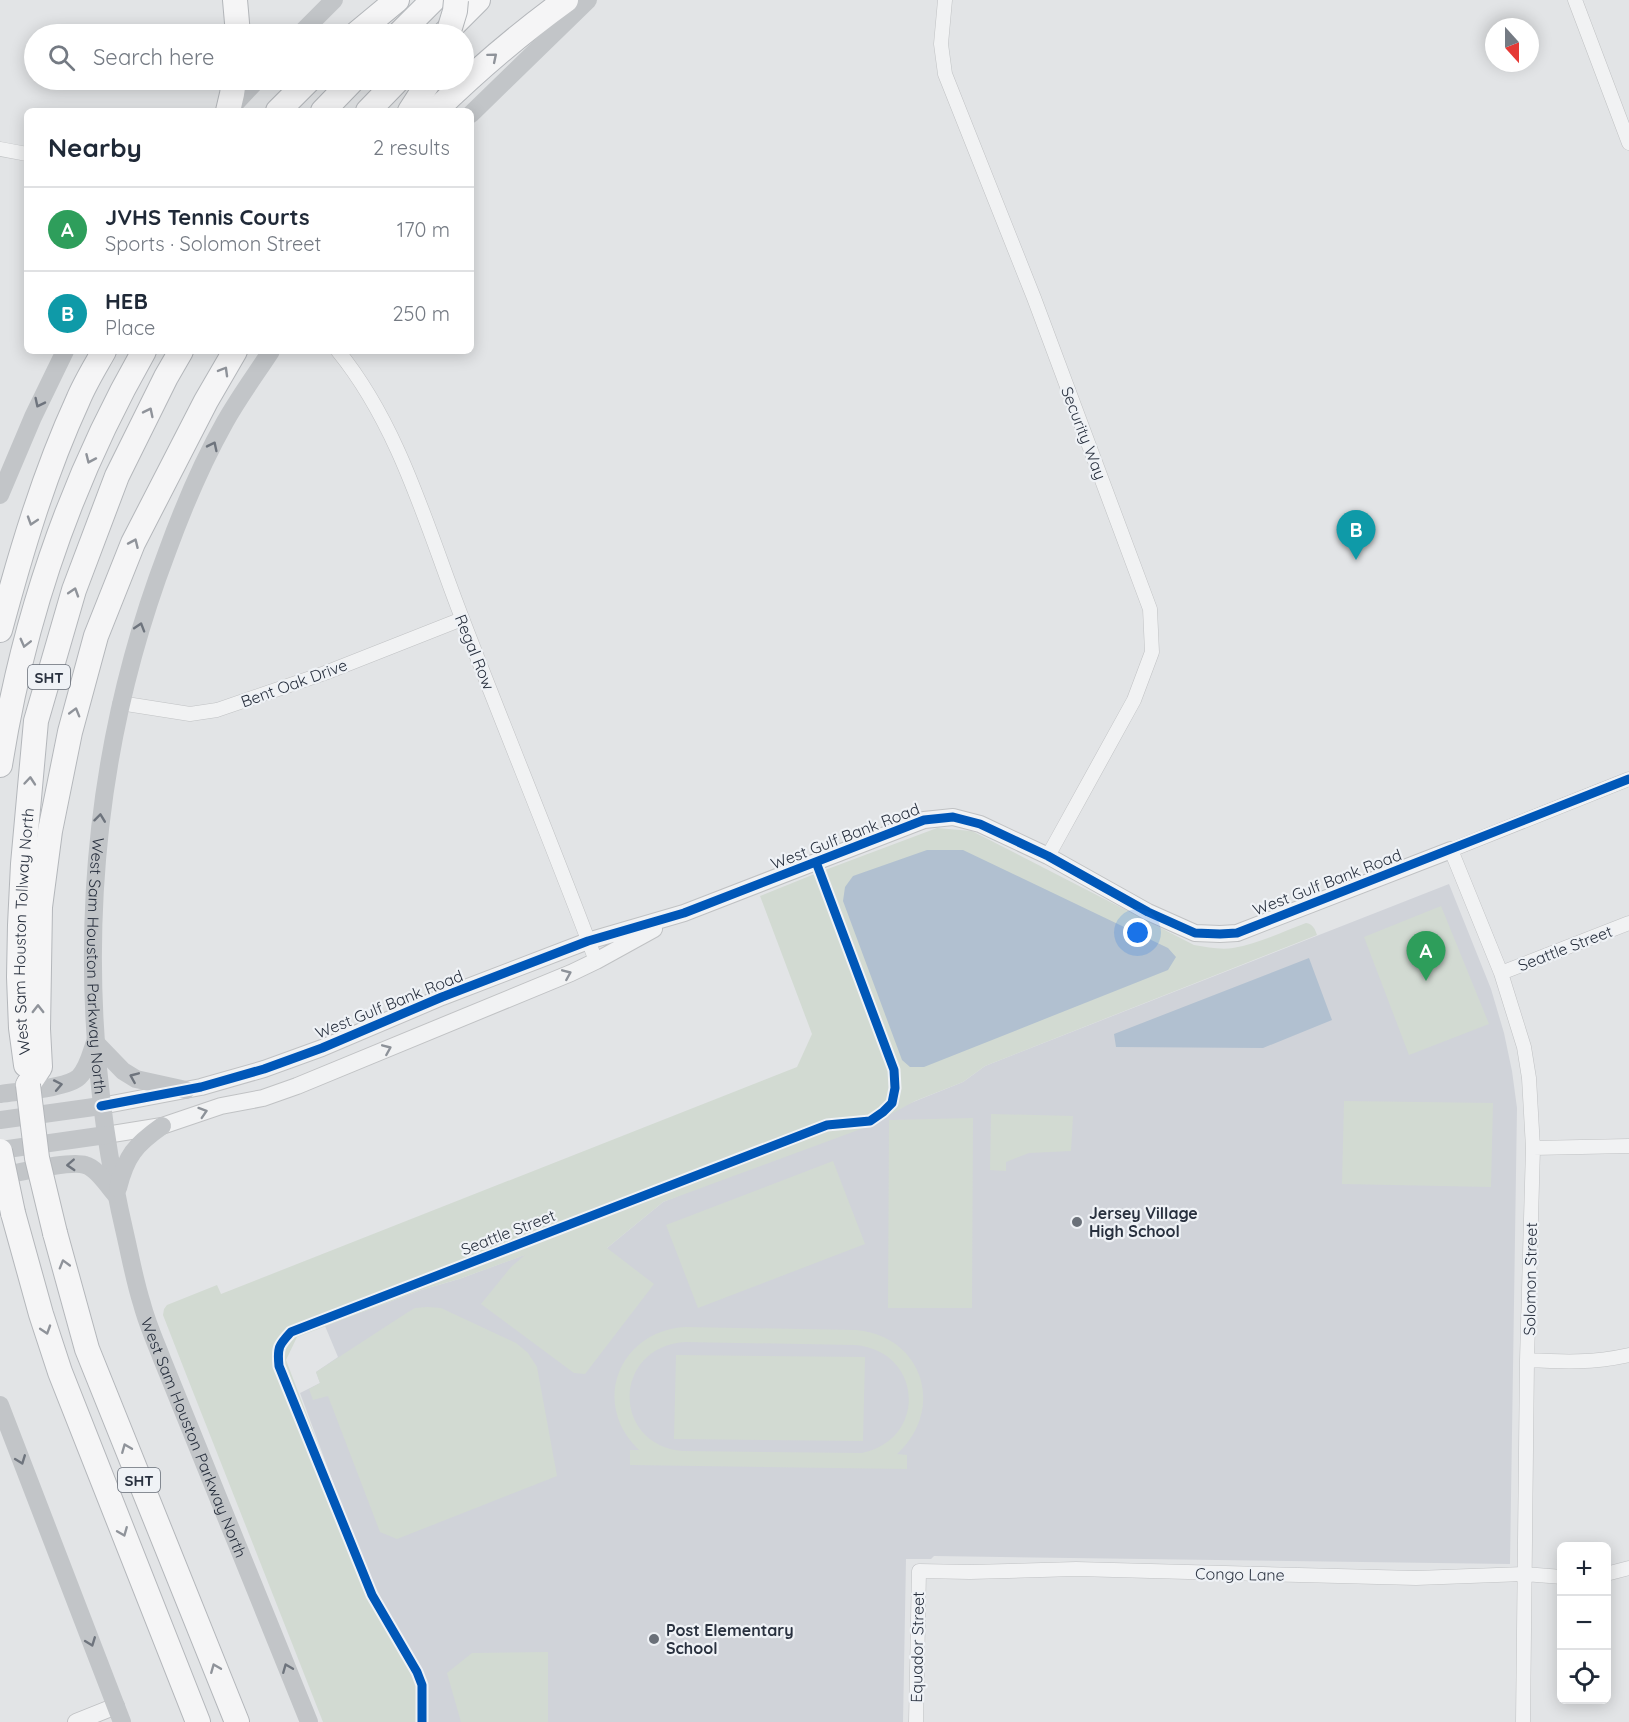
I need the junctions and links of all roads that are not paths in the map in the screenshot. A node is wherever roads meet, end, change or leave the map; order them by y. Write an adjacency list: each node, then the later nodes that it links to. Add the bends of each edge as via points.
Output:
1 (235, 0): 11 (highway)
2 (334, 0): 12 (main road)
3 (397, 0): 13 (highway)
4 (434, 0): 14 (highway)
5 (456, 0): 15 (highway, bridge)
6 (478, 0): 16 (highway, bridge)
7 (588, 0): 10 (main road)
8 (945, 0): 50 (street, Security Way, via 941,44 945,74 1150,609 1152,652 1134,700)
9 (1575, 0): 33 (street)
10 (566, 7): 17 (highway, one-way to 10, via 532,24); 32 (main road)
11 (237, 24)
12 (310, 24)
13 (368, 24)
14 (409, 24)
15 (451, 24)
16 (453, 24)
17 (474, 73)
18 (233, 90): 25 (highway)
19 (247, 90): 26 (main road)
20 (299, 90): 27 (highway)
21 (343, 90): 28 (highway)
22 (388, 90): 29 (highway)
23 (424, 90): 30 (highway)
24 (457, 90): 31 (highway, one-way to 24)
25 (229, 108)
26 (231, 108)
27 (281, 108)
28 (326, 108)
29 (371, 108)
30 (412, 108)
31 (438, 108)
32 (474, 111)
33 (1629, 143)
34 (0, 149): 35 (street)
35 (24, 153)
36 (64, 354): 43 (main road, one-way to 43)
37 (102, 354): 45 (highway, one-way to 45, via 78,399 42,489)
38 (142, 354): 47 (highway, SHT, one-way to 47, via 96,446 53,552 23,652)
39 (179, 354): 57 (highway, West Sam Houston Tollway North / SHT, one-way to 39, via 21,1028 20,925 36,721 74,590 117,476)
40 (234, 354): 57 (highway, one-way to 40, via 40,1067 40,907 50,831 70,732 96,636 133,543)
41 (270, 354): 46 (main road, West Sam Houston Parkway North, one-way to 41, via 141,623 182,513 227,419)
42 (340, 354): 44 (street, Regal Row, via 400,457)
43 (0, 495)
44 (462, 618): 46 (street, Bent Oak Drive, via 325,674 217,710 190,714); 53 (street, Regal Row)
45 (0, 630)
46 (120, 703): 56 (main road, West Sam Houston Parkway North, one-way to 46, via 95,868)
47 (0, 765)
48 (1629, 779): 49 (street, West Gulf Bank Road)
49 (1451, 850): 50 (street, West Gulf Bank Road, via 1237,933 1220,934 1195,933 1148,912); 55 (street, Solomon Street)
50 (1048, 856): 51 (street, West Gulf Bank Road, via 980,824 953,817 924,820)
51 (684, 913): 53 (street, West Gulf Bank Road); 54 (street, West Gulf Bank Road)
52 (1629, 923): 55 (street, Seattle Street)
53 (588, 941): 54 (street, Regal Row); 58 (street, West Gulf Bank Road, via 322,1048)
54 (596, 962): 62 (street, West Gulf Bank Road, one-way to 54, via 297,1086)
55 (1501, 973): 65 (street, Solomon Street, via 1524,1047)
56 (94, 1042): 58 (main road, one-way to 56, via 136,1079); 59 (main road, one-way to 56, via 65,1085 79,1077); 60 (main road, West Sam Houston Parkway North)
57 (28, 1085): 80 (highway, West Sam Houston Tollway North / SHT, one-way to 57, bridge, via 87,1349 38,1158)
58 (186, 1090): 60 (street, West Gulf Bank Road)
59 (0, 1094)
60 (102, 1106): 61 (main road, West Gulf Bank Road); 63 (main road, West Sam Houston Parkway North)
61 (0, 1120)
62 (162, 1126): 63 (street, West Gulf Bank Road); 68 (main road, via 135,1149 123,1166)
63 (106, 1135): 66 (main road, West Gulf Bank Road); 68 (main road, West Sam Houston Parkway North)
64 (1629, 1146): 65 (street)
65 (1533, 1148): 70 (street, Solomon Street)
66 (0, 1150): 79 (highway, SHT, one-way to 79, bridge, via 13,1213 60,1372)
67 (0, 1176): 68 (main road, one-way to 67, via 86,1165 72,1163)
68 (116, 1196): 81 (main road, West Sam Houston Parkway North, one-way to 68, via 142,1306)
69 (1629, 1355): 70 (street, via 1570,1363)
70 (1527, 1360): 75 (street, Solomon Street)
71 (0, 1405): 77 (main road, one-way to 77)
72 (1629, 1568): 74 (street)
73 (919, 1571): 75 (street, Congo Lane, via 1080,1569 1416,1578); 82 (street, Equador Street)
74 (1611, 1573)
75 (1524, 1574): 76 (street, Congo Lane); 83 (street, Solomon Street)
76 (1557, 1577)
77 (119, 1714): 78 (street)
78 (76, 1722)
79 (198, 1722)
80 (237, 1722)
81 (309, 1722)
82 (916, 1722)
83 (1523, 1722)

